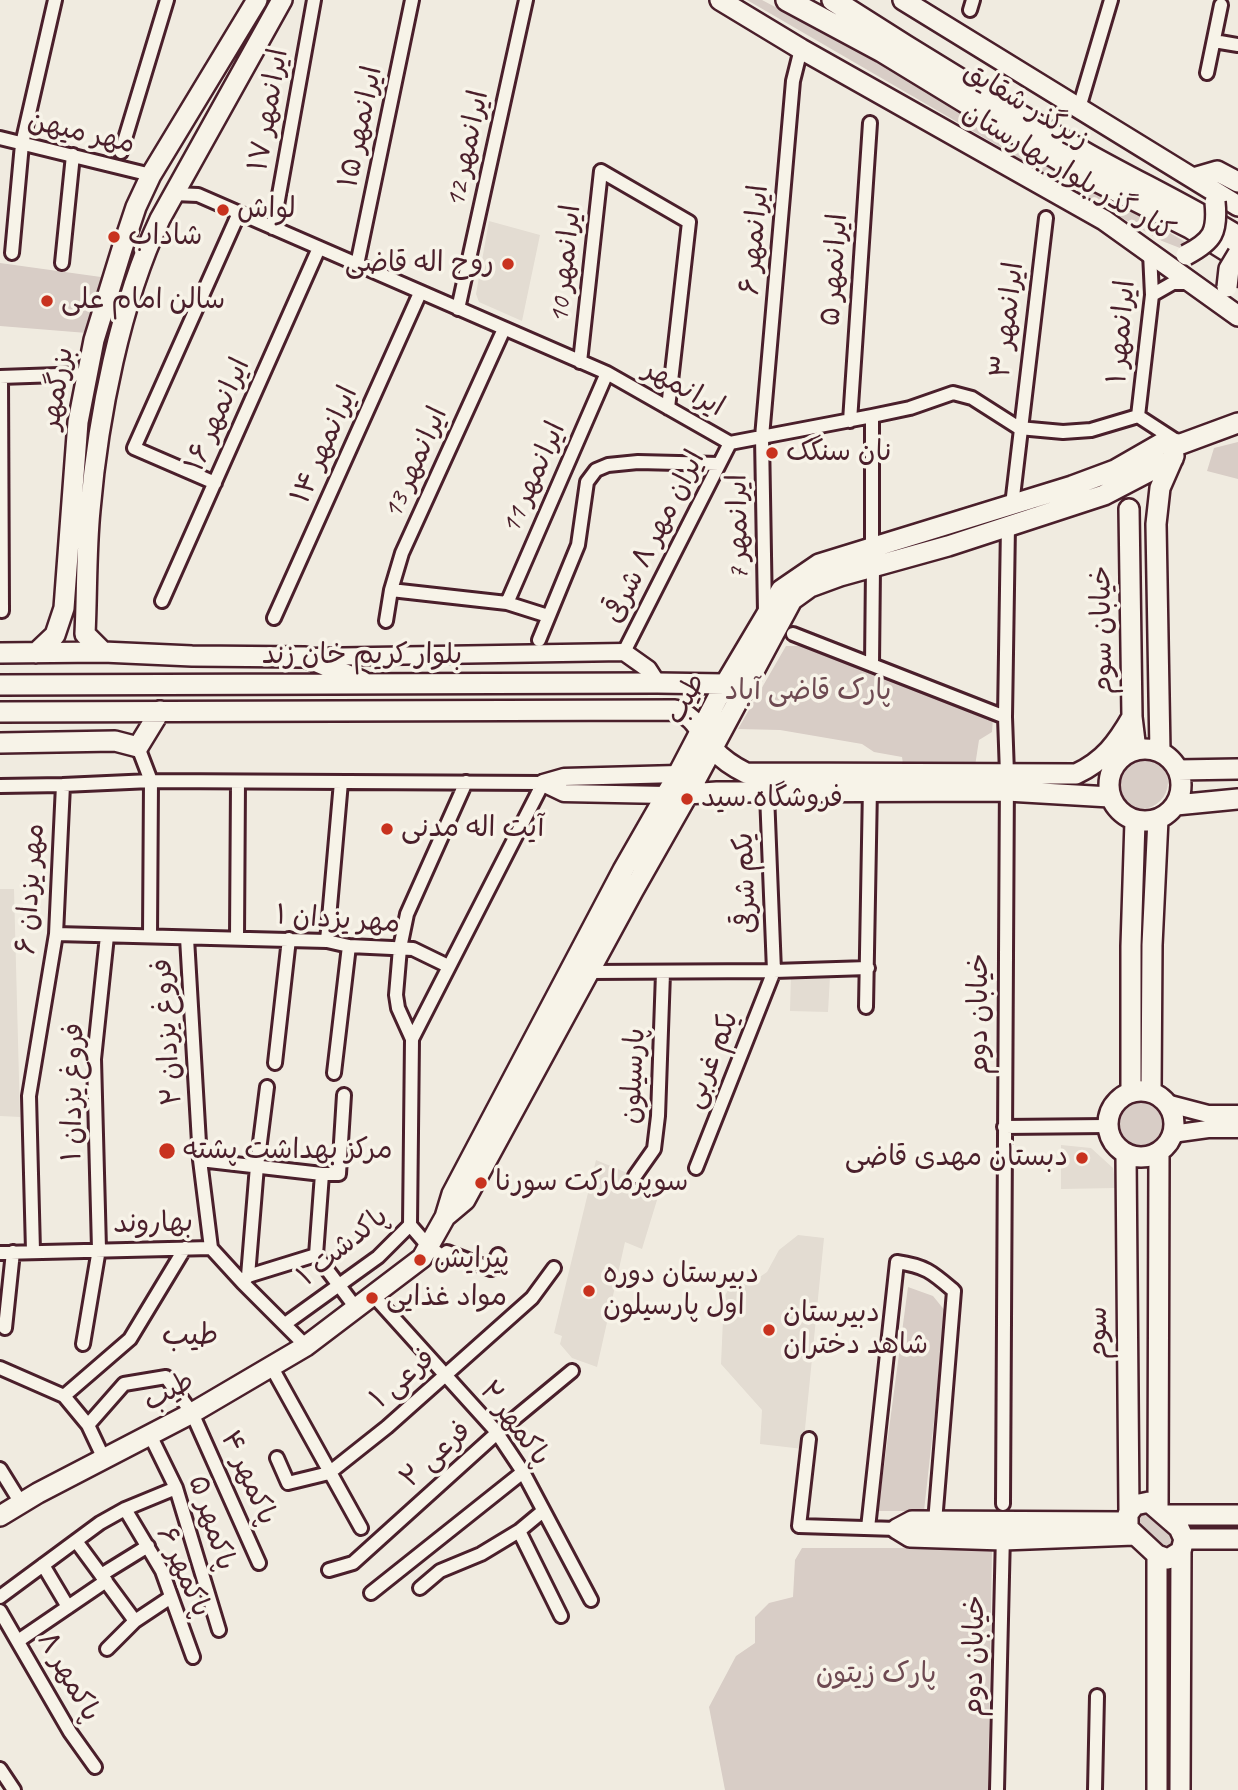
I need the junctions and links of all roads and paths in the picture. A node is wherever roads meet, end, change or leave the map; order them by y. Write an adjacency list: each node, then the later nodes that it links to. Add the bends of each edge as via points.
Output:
1 (55, 0): 23 (street)
2 (167, 0): 24 (street)
3 (257, 0): 17 (main road, بزرگمهر)
4 (282, 0): 18 (main road, بزرگمهر)
5 (314, 0): 33 (street, ایرانمهر ۱۷)
6 (412, 0): 40 (street, ایرانمهر ۱۵)
7 (526, 0): 44 (street, ایرانمهر 12)
8 (720, 0): 16 (main road, کنار گذر بلوار بهارستان)
9 (787, 0): 38 (main road, زیرگذر شقایق, via 882,51 1082,173)
10 (833, 0): 34 (main road, زیرگذر شقایق, via 1090,156)
11 (903, 0): 20 (main road)
12 (1111, 0): 20 (street)
13 (1221, 5): 14 (street)
14 (1214, 41): 15 (street); 19 (street)
15 (1238, 46)
16 (801, 49): 36 (main road, کنار گذر بلوار بهارستان, via 1104,220); 57 (street, ایرانمهر ۶, via 793,82)
17 (225, 54): 18 (main road); 26 (main road, بزرگمهر)
18 (246, 66): 29 (main road, بزرگمهر)
19 (1207, 74)
20 (1079, 108): 27 (main road)
21 (870, 123): 54 (street, ایرانمهر ۵)
22 (0, 138): 23 (street, مهر میهن)
23 (22, 144): 25 (street, مهر میهن); 37 (street)
24 (121, 152)
25 (73, 155): 26 (street, مهر میهن); 39 (street)
26 (151, 174): 49 (main road, بزرگمهر, via 122,248)
27 (1193, 178): 28 (main road, via 1217,170); 30 (main road); 36 (main road, bridge, via 1215,202 1213,234 1186,255)
28 (1238, 182)
29 (174, 194): 31 (street, ایرانمهر, via 198,195); 65 (main road, بزرگمهر, via 143,254 109,377)
30 (1238, 206)
31 (239, 213): 33 (street, ایرانمهر); 61 (street, via 134,448)
32 (1046, 218): 56 (street, ایرانمهر ۳)
33 (273, 228): 35 (street, ایرانمهر)
34 (1238, 237)
35 (319, 248): 40 (street, ایرانمهر); 61 (street, ایرانمهر ۱۶)
36 (1145, 249): 41 (main road, کنار گذر بلوار بهارستان); 43 (street, ایرانمهر ۱)
37 (12, 253)
38 (1238, 255): 45 (main road, bridge, via 1229,269 1227,287)
39 (61, 263)
40 (357, 265): 42 (street, ایرانمهر)
41 (1193, 283): 43 (street, via 1173,283); 45 (main road, کنار گذر بلوار بهارستان)
42 (420, 293): 44 (street, ایرانمهر); 77 (street, ایرانمهر ۱۴)
43 (1152, 295): 53 (street, ایرانمهر ۱)
44 (458, 309): 46 (street, ایرانمهر)
45 (1238, 315)
46 (504, 329): 47 (street, ایرانمهر); 71 (street, ایرانمهر 13, via 402,553)
47 (580, 362): 48 (street, ایرانمهر); 51 (street, ایرانمهر 10, via 601,171 689,222)
48 (607, 373): 51 (street, ایرانمهر); 73 (street, ایرانمهر 11)
49 (88, 374): 50 (street); 64 (main road, بزرگمهر, via 78,422)
50 (1, 377): 74 (street)
51 (668, 408): 58 (street, ایرانمهر)
52 (872, 416): 54 (street, ایرانمهر); 56 (street, ایرانمهر, via 953,393 972,398); 70 (street)
53 (1138, 416): 56 (street, ایرانمهر, via 1091,430); 59 (street)
54 (850, 421): 57 (street, ایرانمهر)
55 (1238, 423): 59 (main road, طیب)
56 (1019, 428): 66 (street, ایرانمهر ۳)
57 (762, 437): 58 (street, ایرانمهر); 75 (street, ایرانمهر 7)
58 (730, 443): 60 (street, ایران مهر ٨ شرقی)
59 (1177, 451): 62 (main road, طیب, via 1162,443); 63 (main road, طیب); 68 (main road, خیابان سوم, via 1160,488)
60 (719, 464): 76 (street, via 638,462 596,470 587,482 578,545); 84 (street, ایران مهر ٨ شرقی)
61 (215, 483): 72 (street, ایرانمهر ۱۶)
62 (1074, 495): 63 (main road, طیب); 66 (main road, طیب); 69 (main road, طیب)
63 (1104, 495): 67 (main road)
64 (71, 501): 65 (main road); 86 (main road, بزرگمهر, via 64,608 55,635)
65 (91, 501): 83 (main road, بزرگمهر, via 85,634)
66 (1012, 505): 70 (main road, طیب)
67 (1129, 509): 68 (main road); 79 (main road, خیابان سوم)
68 (1156, 524): 80 (main road, خیابان سوم)
69 (1008, 525): 70 (main road, طیب, via 948,546); 96 (street, خیابان دوم)
70 (873, 558): 75 (main road, طیب, via 819,564 781,590); 88 (street); 92 (main road, طیب, via 792,600)
71 (391, 590): 73 (street); 78 (street, ایرانمهر 13)
72 (162, 601)
73 (507, 603): 76 (street)
74 (2, 611)
75 (765, 615): 92 (main road, طیب)
76 (548, 616): 82 (street)
77 (274, 618)
78 (386, 621)
79 (1132, 624): 80 (main road); 97 (main road, خیابان سوم)
80 (1157, 625): 103 (main road, خیابان سوم)
81 (793, 634): 88 (street)
82 (536, 647): 84 (street); 87 (street)
83 (103, 652): 86 (main road); 87 (main road)
84 (624, 652): 89 (street)
85 (0, 653): 86 (main road)
86 (36, 653)
87 (305, 657): 91 (main road)
88 (872, 665): 96 (street)
89 (664, 683): 91 (main road, بلوار کریم خان زند); 92 (main road, بلوار کریم خان زند); 93 (main road, via 677,692)
90 (0, 685): 91 (main road, بلوار کریم خان زند)
91 (373, 685)
92 (733, 689): 98 (main road, طیب); 101 (main road, طیب)
93 (671, 710): 94 (main road, بلوار کریم خان زند); 98 (main road, via 688,714)
94 (160, 711): 95 (main road, بلوار کریم خان زند); 100 (main road)
95 (0, 712)
96 (1005, 717): 112 (street, خیابان دوم)
97 (1132, 717): 102 (main road, خیابان سوم); 112 (main road, via 1107,755 1093,766 1076,774)
98 (700, 730): 101 (main road); 106 (main road, طیب)
99 (0, 743): 100 (main road, via 114,741)
100 (138, 747): 108 (street)
101 (713, 749): 114 (main road, via 746,773); 117 (main road, طیب)
102 (1136, 750): 103 (main road); 120 (main road, via 1116,763 1108,785)
103 (1160, 752): 105 (main road)
104 (1238, 769): 105 (main road)
105 (1178, 770): 122 (main road, via 1181,781)
106 (678, 774): 107 (street); 119 (main road, طیب)
107 (651, 775): 113 (street, via 564,777); 119 (street)
108 (151, 781): 109 (street, مهر یزدان ۶); 115 (street, مهر یزدان ۶); 127 (street)
109 (239, 782): 110 (street, مهر یزدان ۶); 129 (street)
110 (341, 782): 111 (street, مهر یزدان ۶); 131 (street)
111 (466, 782): 113 (street, مهر یزدان ۶); 135 (street, پاکدشت ۱, via 407,914)
112 (1007, 782): 114 (main road); 120 (main road); 150 (street, خیابان دوم)
113 (543, 783): 119 (street, via 564,793); 136 (street)
114 (870, 783): 118 (main road); 137 (street)
115 (63, 785): 116 (street); 125 (street, مهر یزدان ۶)
116 (0, 786)
117 (688, 794): 118 (main road); 138 (main road, طیب)
118 (766, 794): 139 (street, یکم شرقی)
119 (657, 795): 138 (main road, طیب)
120 (1110, 797): 124 (main road, via 1124,816)
121 (1238, 799): 122 (main road)
122 (1176, 804): 123 (main road)
123 (1158, 820): 124 (main road); 132 (main road)
124 (1135, 821): 134 (main road)
125 (56, 934): 126 (street, مهر یزدان ۱); 165 (street, مهر یزدان ۶, via 29,1096)
126 (107, 936): 127 (street, مهر یزدان ۱); 164 (street, فروغ یزدان ۱, via 94,1059)
127 (150, 936): 128 (street, مهر یزدان ۱)
128 (187, 938): 129 (street, مهر یزدان ۱); 155 (street, فروغ یزدان ۲)
129 (237, 938): 130 (street, مهر یزدان ۱)
130 (289, 939): 131 (street, مهر یزدان ۱); 143 (street)
131 (327, 941): 133 (street, مهر یزدان ۱)
132 (1152, 945): 134 (main road); 147 (main road)
133 (349, 946): 135 (street, مهر یزدان ۱); 144 (street)
134 (1131, 946): 147 (main road)
135 (400, 948): 136 (street, مهر یزدان ۱, via 413,949); 142 (street, پاکدشت ۱, via 396,995)
136 (448, 966): 142 (street)
137 (868, 968): 139 (street); 141 (street)
138 (581, 969): 140 (street); 161 (main road, طیب, via 452,1194)
139 (774, 971): 140 (street); 157 (street, یکم غربی)
140 (663, 973): 159 (street, پارسیلون, via 658,1116 653,1149)
141 (866, 1007)
142 (412, 1039): 160 (street, پاکدشت ۱)
143 (275, 1063)
144 (334, 1073)
145 (267, 1087): 156 (street)
146 (344, 1095): 158 (street, via 339,1174)
147 (1149, 1096): 148 (street, via 1208,1114); 149 (main road, via 1122,1097 1108,1115); 152 (main road, via 1174,1122)
148 (1238, 1114)
149 (1107, 1126): 150 (street); 154 (main road, via 1116,1147)
150 (1003, 1127): 205 (street, خیابان دوم)
151 (1238, 1129): 152 (street)
152 (1172, 1134): 153 (main road)
153 (1159, 1152): 154 (main road, via 1148,1157); 173 (main road)
154 (1126, 1154): 172 (main road, سوم)
155 (200, 1160): 156 (street); 163 (street, فروغ یزدان ۲)
156 (257, 1167): 158 (street); 170 (street)
157 (696, 1168)
158 (322, 1174): 167 (street)
159 (635, 1176)
160 (410, 1225): 161 (street); 171 (street, پاکدشت ۱, via 378,1257)
161 (429, 1247): 168 (street, via 442,1256 447,1252 491,1269); 174 (main road, طیب, via 422,1258)
162 (185, 1248): 163 (street, بهاروند); 164 (street, بهاروند); 184 (street, via 130,1339)
163 (211, 1248): 170 (street, بهاروند)
164 (99, 1249): 165 (street, بهاروند); 178 (street, فروغ یزدان ۱)
165 (33, 1251): 166 (street, بهاروند)
166 (6, 1253): 177 (street)
167 (316, 1255): 170 (street); 171 (street)
168 (498, 1255)
169 (555, 1268): 183 (street, فرعی ۱, via 532,1298)
170 (245, 1279): 176 (street, بهاروند)
171 (339, 1285): 175 (street); 176 (street, پاکدشت ۱)
172 (1127, 1286): 173 (main road); 186 (main road, سوم)
173 (1158, 1286): 185 (main road)
174 (373, 1295): 175 (main road, طیب); 183 (street, پاکمهر ۲)
175 (356, 1308): 179 (main road, طیب)
176 (285, 1324): 179 (street, بهاروند)
177 (5, 1328)
178 (83, 1344)
179 (306, 1346): 180 (main road, طیب)
180 (271, 1366): 187 (main road, طیب); 196 (street)
181 (0, 1368): 184 (street)
182 (572, 1371): 189 (street, فرعی ۲)
183 (445, 1375): 189 (street, پاکمهر ۲); 196 (street, فرعی ۱)
184 (64, 1396): 188 (street)
185 (1158, 1407): 186 (main road); 201 (main road)
186 (1128, 1408): 206 (main road, سوم)
187 (192, 1413): 188 (street, پاکمهر ۴, via 166,1377 124,1384); 190 (main road, طیب); 216 (street, پاکمهر ۴)
188 (88, 1425): 193 (street)
189 (497, 1433): 195 (street, پاکمهر ۲); 218 (street, فرعی ۲, via 353,1563)
190 (150, 1435): 193 (main road, طیب); 197 (street, پاکمهر ۵)
191 (809, 1438): 208 (street, via 799,1525)
192 (276, 1458): 196 (street, فرعی ۱, via 288,1483)
193 (104, 1459): 198 (main road, طیب)
194 (0, 1469): 198 (street)
195 (523, 1472): 200 (street, پاکمهر ۲); 221 (street)
196 (329, 1473): 207 (street)
197 (176, 1488): 199 (street); 229 (street, پاکمهر ۵)
198 (21, 1503): 203 (main road, طیب)
199 (125, 1509): 212 (street); 214 (street, پاکمهر ۶)
200 (543, 1511): 210 (street); 224 (street, پاکمهر ۲)
201 (1161, 1512): 202 (main road); 206 (main road, via 1149,1502 1135,1505); 213 (main road, via 1179,1528)
202 (1238, 1515)
203 (0, 1516)
204 (935, 1522): 205 (main road); 208 (street, via 954,1291 930,1269 897,1262); 209 (main road, via 912,1521)
205 (1003, 1522): 206 (main road); 209 (main road, via 910,1537); 239 (street, خیابان دوم)
206 (1130, 1523): 215 (main road)
207 (361, 1528)
208 (869, 1528): 209 (street)
209 (897, 1529)
210 (519, 1531): 220 (street, via 440,1571); 227 (street)
211 (1238, 1539): 213 (main road)
212 (76, 1541): 217 (street); 219 (street)
213 (1183, 1545): 215 (main road, via 1168,1559); 235 (main road)
214 (148, 1546): 219 (street); 223 (street, پاکمهر ۶)
215 (1157, 1555): 234 (main road)
216 (260, 1563)
217 (43, 1565): 222 (street); 225 (street)
218 (329, 1570)
219 (104, 1578): 225 (street); 228 (street)
220 (420, 1588)
221 (371, 1593)
222 (0, 1597)
223 (171, 1597): 228 (street); 232 (street, پاکمهر ۶)
224 (591, 1600)
225 (68, 1607): 230 (street)
226 (0, 1611): 230 (street, پاکمهر ۸)
227 (561, 1616)
228 (135, 1621): 231 (street)
229 (219, 1630)
230 (18, 1641): 236 (street, پاکمهر ۸)
231 (107, 1649)
232 (193, 1657)
233 (1097, 1696): 240 (street)
234 (1157, 1696): 235 (main road); 241 (main road)
235 (1180, 1696): 242 (main road)
236 (95, 1767)
237 (0, 1769): 238 (street)
238 (14, 1790)
239 (997, 1790)
240 (1095, 1790)
241 (1157, 1790)
242 (1180, 1790)

